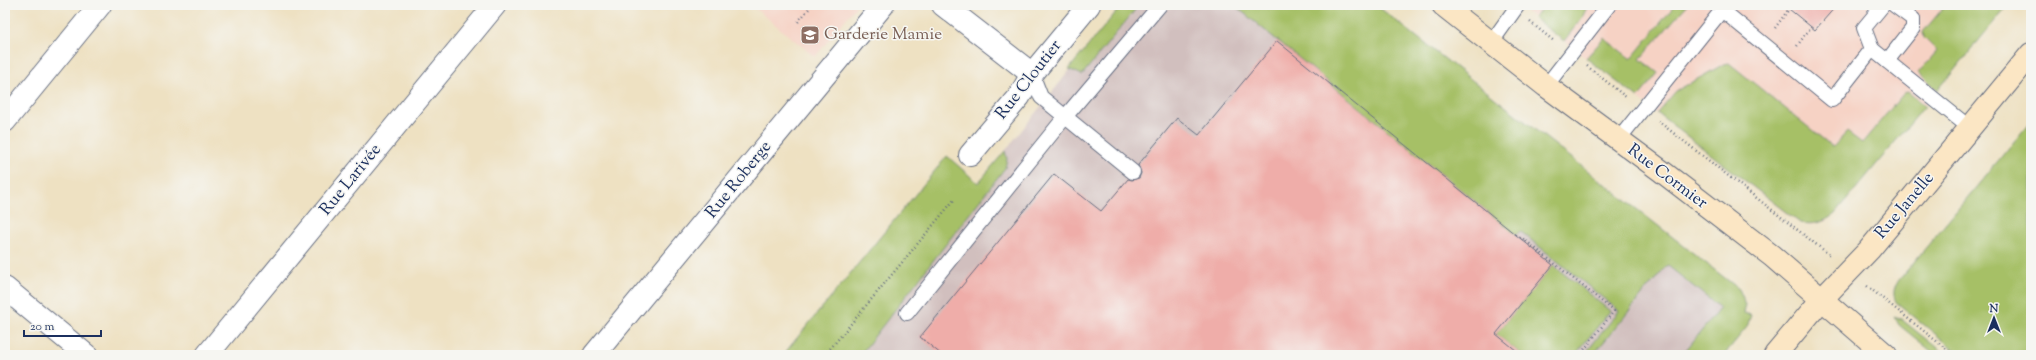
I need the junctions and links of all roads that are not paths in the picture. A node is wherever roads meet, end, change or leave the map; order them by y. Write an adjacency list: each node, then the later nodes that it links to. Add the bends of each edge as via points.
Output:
1 (100, 5): 19 (street)
2 (495, 5): 28 (street, Rue Larivée)
3 (883, 5): 29 (street, Rue Roberge)
4 (942, 5): 16 (street)
5 (1089, 5): 16 (street, Rue Cloutier)
6 (1160, 5): 18 (lane)
7 (1443, 5): 12 (street, Rue Cormier)
8 (1518, 5): 12 (lane)
9 (1609, 5): 17 (lane)
10 (1883, 5): 13 (lane, via 1864,28)
11 (1894, 5): 15 (lane, via 1913,19 1913,28)
12 (1491, 43): 17 (street, Rue Cormier)
13 (1872, 49): 15 (lane); 21 (lane, via 1832,100 1722,10)
14 (2031, 54): 20 (street, Rue Janelle)
15 (1887, 61): 20 (lane)
16 (1032, 74): 18 (lane, via 1041,97); 22 (street, Rue Cloutier, via 1019,97)
17 (1546, 86): 21 (street, Rue Cormier)
18 (1065, 117): 23 (lane); 26 (lane)
19 (5, 121)
20 (1970, 128): 25 (street, Rue Janelle, via 1869,250)
21 (1618, 140): 25 (street, Rue Cormier, via 1772,256)
22 (970, 155)
23 (1133, 172)
24 (5, 288): 27 (street)
25 (1822, 299): 30 (street, Rue Janelle); 31 (street, Rue Cormier)
26 (907, 313)
27 (86, 355)
28 (207, 355)
29 (594, 355)
30 (1775, 355)
31 (1886, 355)

